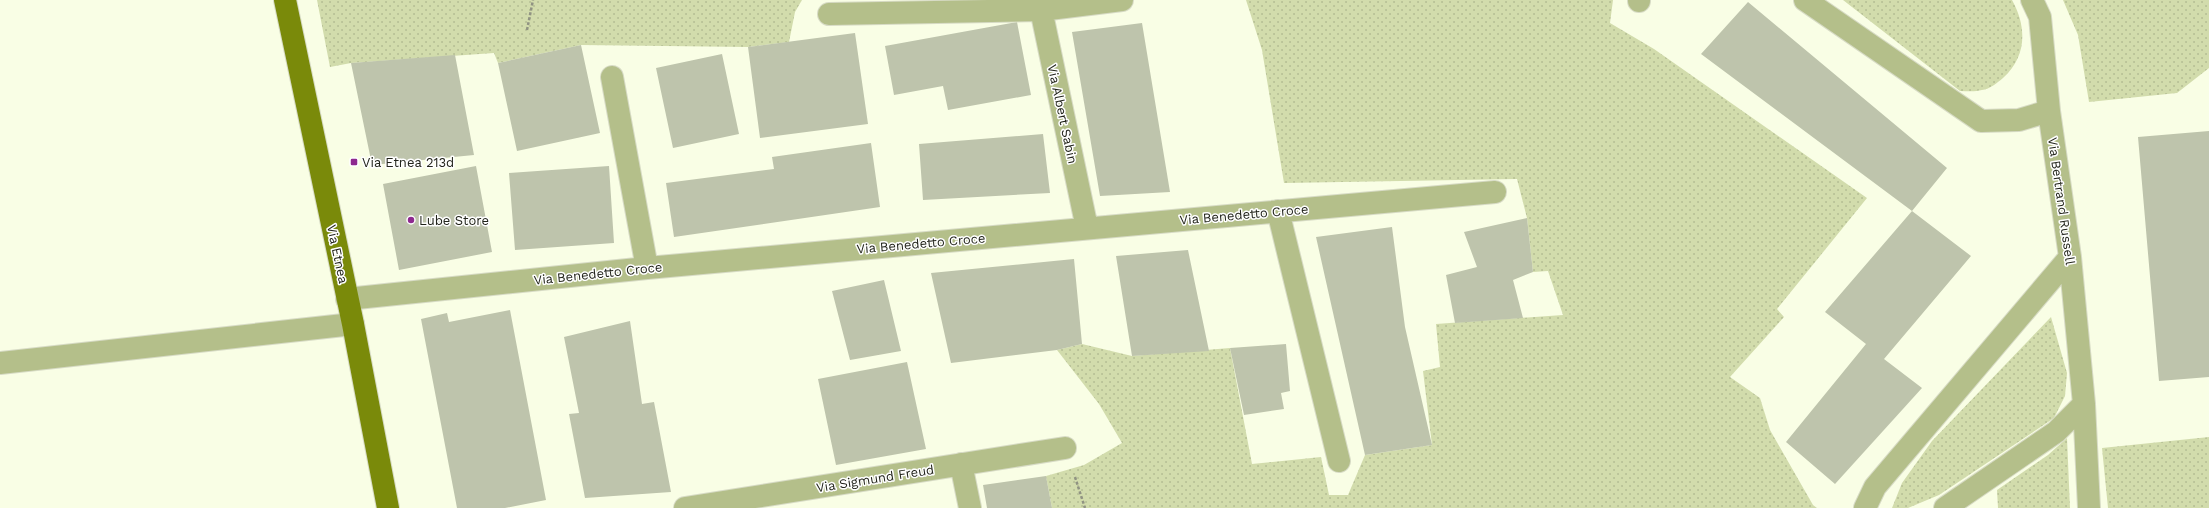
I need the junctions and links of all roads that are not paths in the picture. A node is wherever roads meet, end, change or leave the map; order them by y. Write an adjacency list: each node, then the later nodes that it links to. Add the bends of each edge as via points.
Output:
1 (285, 0): 14 (main road, Via Etnea)
2 (1122, 0): 5 (street)
3 (1805, 0): 8 (street, via 1982,121 2019,120)
4 (2032, 0): 8 (street, Via Bertrand Russell, via 2040,17)
5 (1040, 5): 6 (street); 11 (street, Via Albert Sabin)
6 (829, 14)
7 (612, 77): 13 (street)
8 (2049, 111): 12 (street, Via Bertrand Russell)
9 (1495, 192): 10 (street, Via Benedetto Croce)
10 (1278, 211): 11 (street, Via Benedetto Croce); 19 (street)
11 (1086, 228): 13 (street, Via Benedetto Croce)
12 (2070, 257): 17 (street, Via Bertrand Russell); 24 (street, via 1875,487)
13 (647, 268): 14 (street, Via Benedetto Croce)
14 (347, 299): 15 (main road, Via Etnea)
15 (353, 324): 16 (street); 21 (main road, Via Etnea)
16 (0, 363)
17 (2084, 404): 25 (street, via 2056,432); 26 (street, Via Bertrand Russell)
18 (1065, 448): 20 (street, Via Sigmund Freud)
19 (1339, 461)
20 (961, 464): 22 (street, Via Sigmund Freud); 23 (street)
21 (388, 508)
22 (685, 508)
23 (970, 508)
24 (1865, 508)
25 (1945, 508)
26 (2089, 508)

